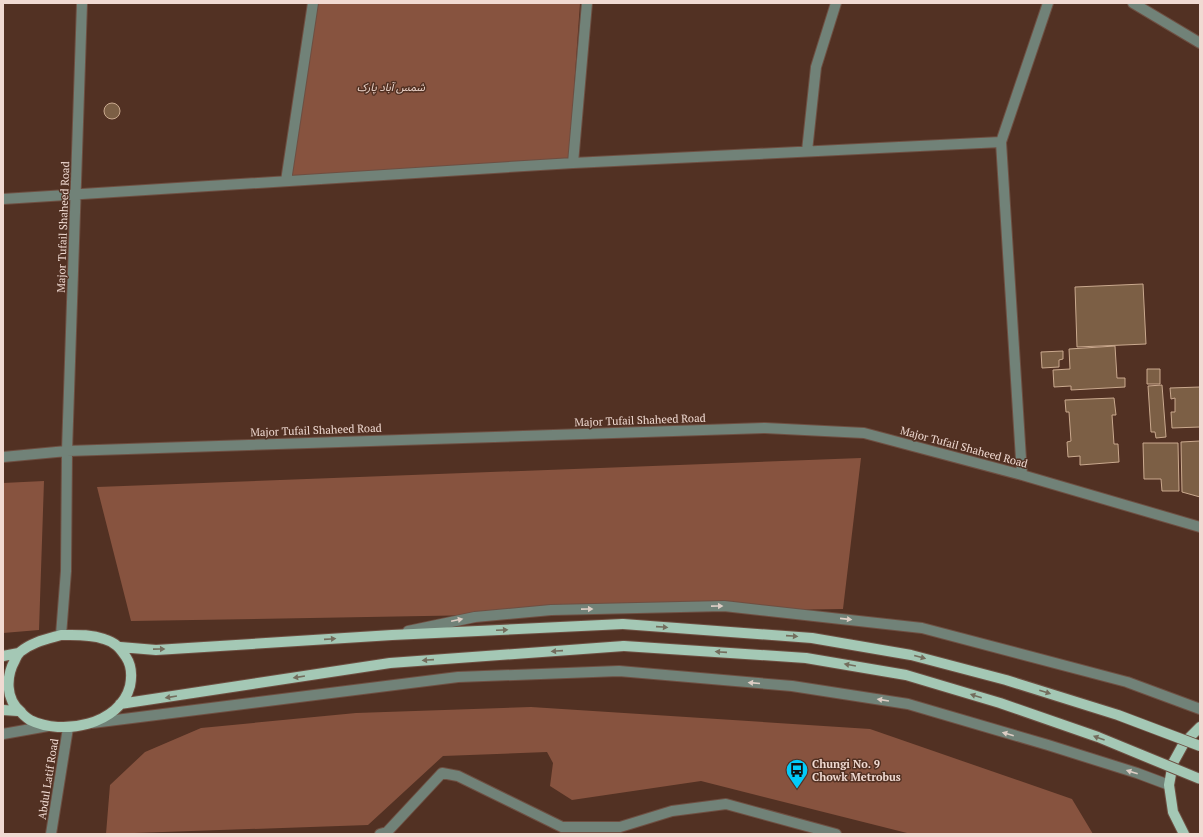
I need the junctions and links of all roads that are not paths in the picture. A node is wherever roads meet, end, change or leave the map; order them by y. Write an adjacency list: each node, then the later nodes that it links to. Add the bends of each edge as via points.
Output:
1 (82, 3): 12 (street, Major Tufail Shaheed Road)
2 (313, 3): 11 (street)
3 (587, 3): 10 (street)
4 (836, 3): 9 (street, via 816,67)
5 (1048, 3): 8 (street)
6 (1133, 3): 7 (street)
7 (1200, 43)
8 (1001, 142): 9 (street); 16 (street)
9 (807, 152): 10 (street)
10 (573, 163): 11 (street)
11 (286, 181): 12 (street)
12 (76, 194): 13 (street); 14 (street, Major Tufail Shaheed Road)
13 (3, 199)
14 (67, 451): 15 (street, Major Tufail Shaheed Road); 16 (street, Major Tufail Shaheed Road, via 765,428 864,433); 18 (street, via 66,570)
15 (3, 456)
16 (1022, 475): 17 (street, Major Tufail Shaheed Road)
17 (1200, 527)
18 (61, 635): 20 (main road, via 84,635 104,639); 21 (main road, via 38,641)
19 (392, 635): 20 (main road, one-way to 19, via 156,650); 24 (street, one-way to 24, via 474,617 528,612 724,606 922,628 1127,682); 32 (main road, one-way to 32, bridge, via 623,624 812,638 911,655 1006,680 1118,715)
20 (120, 647): 23 (main road, via 130,662 132,678)
21 (19, 653): 22 (main road); 26 (main road, via 11,667 8,683 10,699)
22 (3, 656)
23 (120, 704): 27 (main road); 33 (main road, one-way to 23, bridge, via 1098,737 1000,703 906,675 806,658 624,646 390,662)
24 (1200, 709)
25 (3, 710): 26 (main road)
26 (18, 711): 28 (main road, via 29,720)
27 (89, 724): 30 (main road); 34 (street, one-way to 27, via 1048,745 908,704 792,686 618,671 458,677)
28 (48, 726): 30 (main road); 31 (street)
29 (1200, 727): 34 (main road, via 1184,743 1174,763)
30 (68, 728): 35 (street, Abdul Latif Road)
31 (3, 734)
32 (1200, 746)
33 (1200, 779)
34 (1169, 786): 38 (main road, via 1173,812)
35 (51, 834)
36 (380, 834): 37 (street, via 387,832 442,773 458,776 562,827 620,827 672,811 726,804)
37 (836, 834)
38 (1184, 834)

